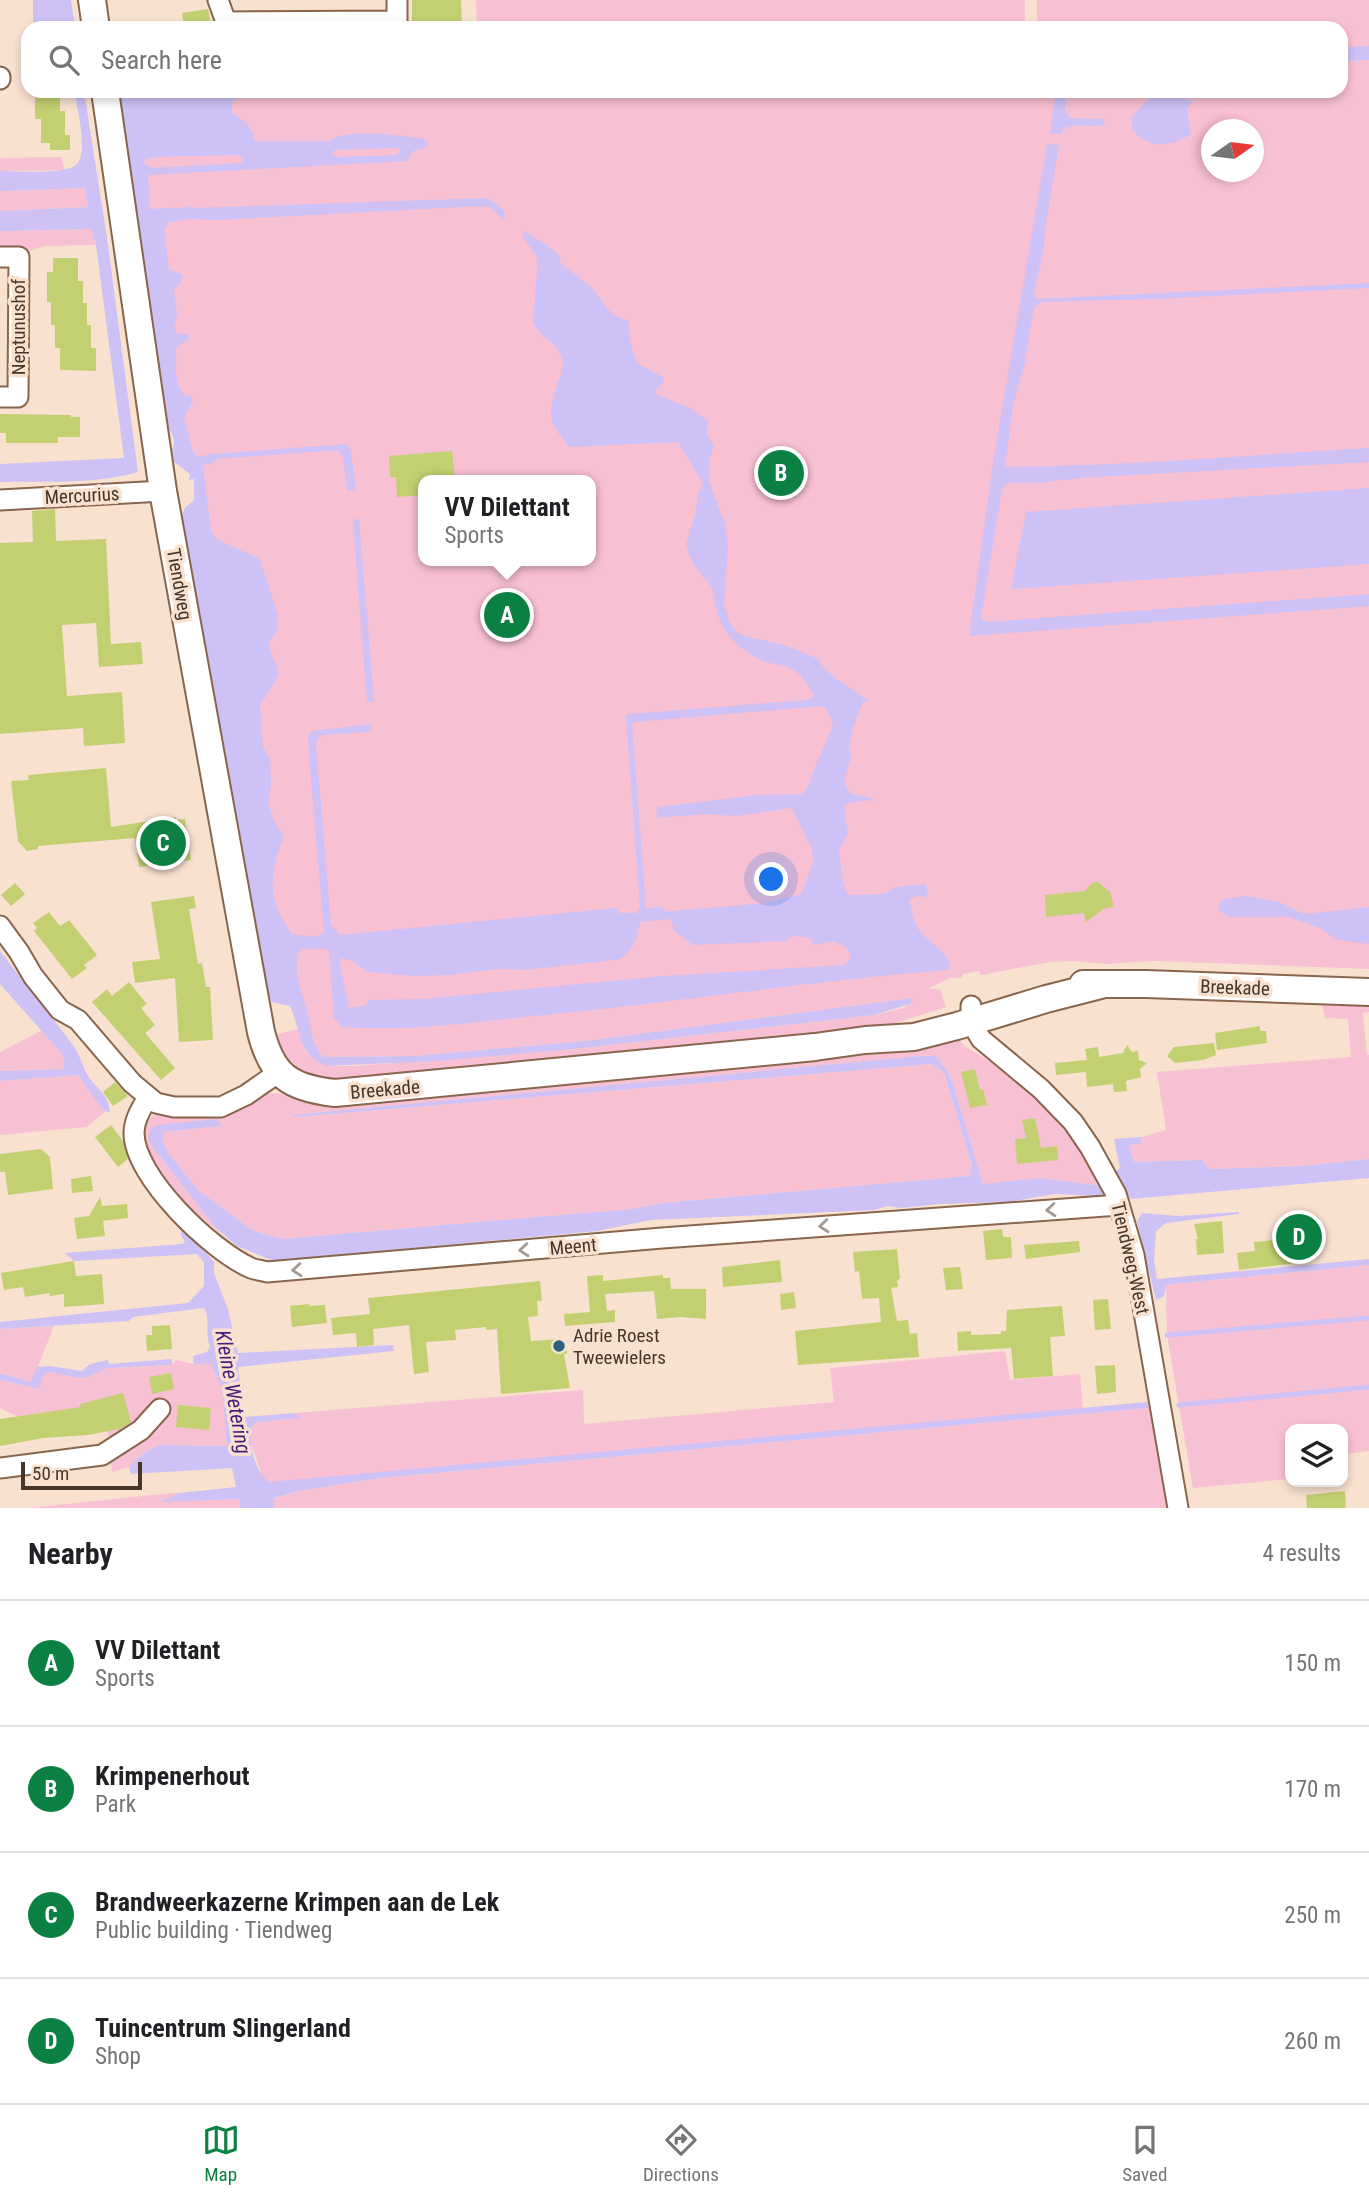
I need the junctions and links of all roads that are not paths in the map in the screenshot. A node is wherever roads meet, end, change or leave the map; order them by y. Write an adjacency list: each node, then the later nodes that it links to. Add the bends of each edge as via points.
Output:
1 (92, 0): 4 (main road)
2 (218, 0): 5 (street)
3 (397, 0): 6 (street)
4 (95, 21)
5 (225, 21)
6 (397, 21)
7 (106, 98): 10 (main road, Tiendweg)
8 (0, 257): 9 (street, Neptunushof, via 19,257 19,270 18,397)
9 (0, 397)
10 (163, 491): 11 (street, Mercurius); 15 (main road, Tiendweg, via 261,1032)
11 (0, 500)
12 (0, 926): 16 (street, via 60,1010 78,1020)
13 (1369, 992): 14 (main road, Breekade, via 1101,985)
14 (978, 1012): 15 (main road, Breekade, via 865,1040 815,1047 335,1093 314,1091); 17 (street, Tiendweg-West, via 995,1051 1058,1105 1090,1147)
15 (279, 1072): 16 (street, via 221,1107 174,1108)
16 (148, 1098): 17 (street, Meent, one-way to 16, via 267,1272 251,1268 218,1246 153,1184 139,1157 134,1132)
17 (1117, 1199): 20 (street, Tiendweg-West, via 1135,1262)
18 (160, 1409): 19 (street, via 141,1430 102,1455)
19 (0, 1468)
20 (1178, 1508)

